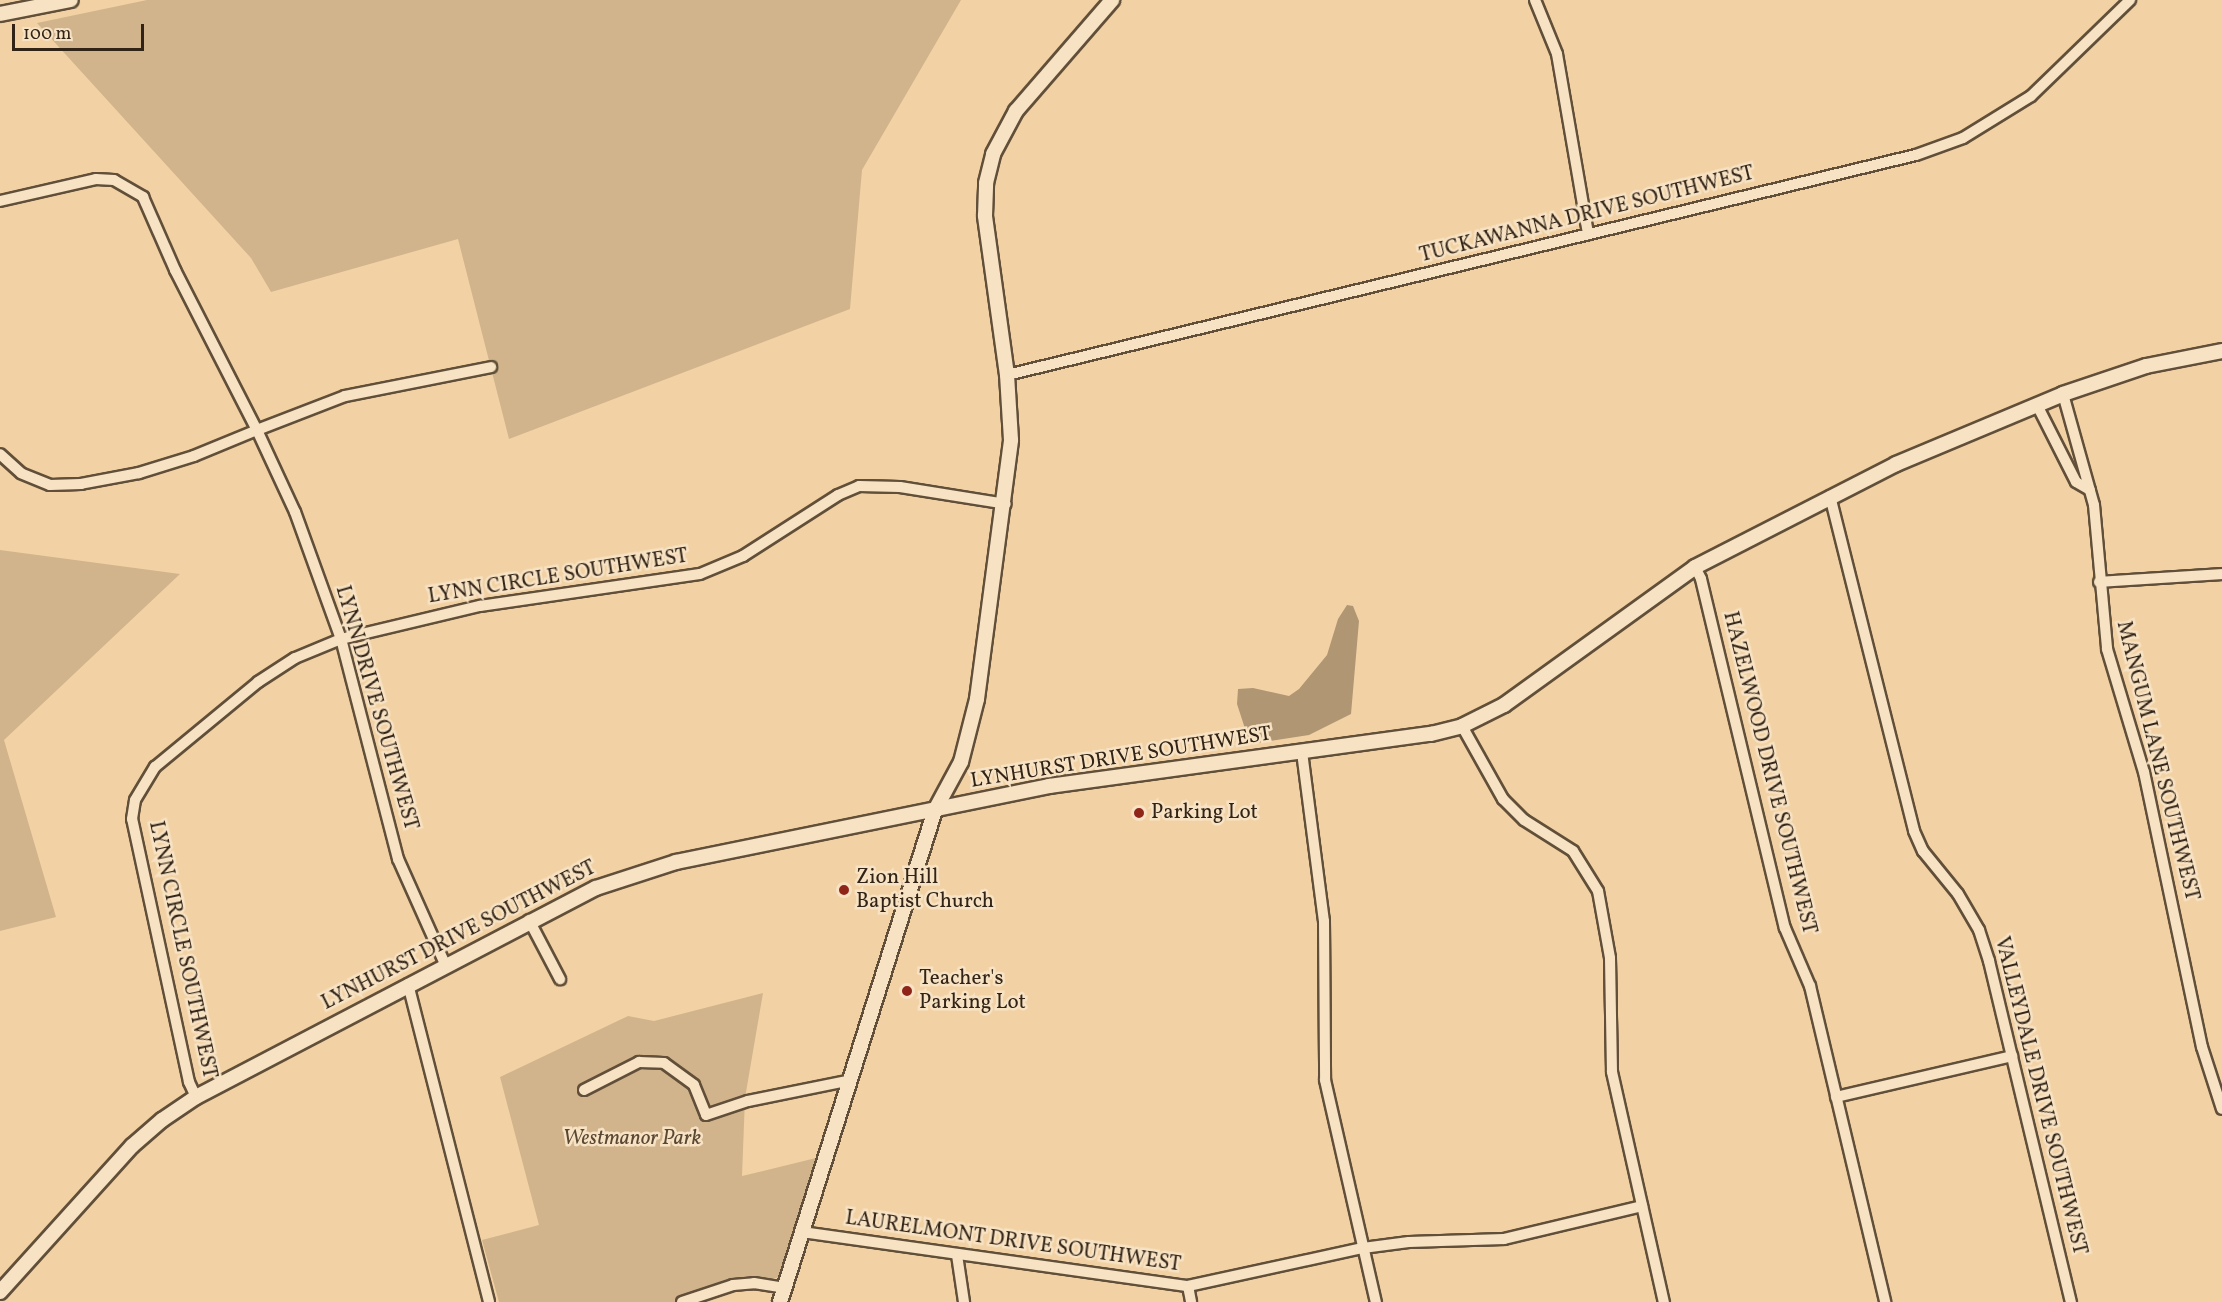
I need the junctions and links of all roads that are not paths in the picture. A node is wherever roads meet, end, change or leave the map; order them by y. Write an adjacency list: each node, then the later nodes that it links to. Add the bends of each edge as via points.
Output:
1 (71, 0): 5 (street)
2 (1112, 0): 10 (street, via 1016,111 993,154 986,183 985,216)
3 (1535, 0): 7 (street, via 1557,54)
4 (2130, 0): 7 (street, TUCKAWANNA DRIVE SOUTHWEST, via 2031,96 1963,138 1916,155)
5 (0, 14)
6 (0, 201): 13 (street, LYNN DRIVE SOUTHWEST, via 96,179 114,180 142,197)
7 (1588, 234): 10 (street, TUCKAWANNA DRIVE SOUTHWEST)
8 (2222, 351): 11 (street, LYNHURST DRIVE SOUTHWEST, via 2146,366)
9 (491, 367): 13 (street, via 345,396)
10 (1007, 375): 17 (street, via 1011,440)
11 (2063, 394): 12 (street, LYNHURST DRIVE SOUTHWEST); 15 (street, MANGUM LANE SOUTHWEST)
12 (2037, 405): 15 (street, via 2076,482); 16 (street, LYNHURST DRIVE SOUTHWEST)
13 (257, 430): 14 (street, via 139,473 81,484 50,485 21,473); 21 (street, LYNN DRIVE SOUTHWEST, via 295,512)
14 (0, 454)
15 (2090, 490): 20 (street, MANGUM LANE SOUTHWEST, via 2099,542)
16 (1830, 496): 18 (street, LYNHURST DRIVE SOUTHWEST); 29 (street, VALLEYDALE DRIVE SOUTHWEST, via 1914,831 1923,851 1958,894 1979,930)
17 (1006, 504): 21 (street, LYNN CIRCLE SOUTHWEST, via 900,487 859,486 838,495 743,556 700,574 480,606); 24 (street, via 971,729 960,762)
18 (1695, 567): 22 (street, LYNHURST DRIVE SOUTHWEST, via 1504,705); 33 (street, HAZELWOOD DRIVE SOUTHWEST, via 1785,928 1810,986)
19 (2222, 574): 20 (street)
20 (2099, 582): 34 (street, MANGUM LANE SOUTHWEST, via 2107,649 2144,772 2202,1047)
21 (341, 639): 26 (street, LYNN DRIVE SOUTHWEST, via 398,858); 32 (street, LYNN CIRCLE SOUTHWEST, via 295,658 258,682 155,767 135,800 134,836 189,1082)
22 (1462, 726): 23 (street, LYNHURST DRIVE SOUTHWEST); 35 (street, via 1503,799 1524,820 1573,851 1598,891 1610,958 1612,1072)
23 (1302, 752): 24 (street, LYNHURST DRIVE SOUTHWEST, via 1049,786); 37 (street, via 1324,921 1325,1080)
24 (935, 810): 25 (street, LYNHURST DRIVE SOUTHWEST, via 666,865 596,888); 30 (street)
25 (529, 920): 26 (street, LYNHURST DRIVE SOUTHWEST); 27 (street)
26 (446, 964): 28 (street, LYNHURST DRIVE SOUTHWEST)
27 (560, 979)
28 (408, 984): 32 (street, LYNHURST DRIVE SOUTHWEST); 42 (street)
29 (2012, 1056): 33 (street); 49 (street, VALLEYDALE DRIVE SOUTHWEST)
30 (850, 1080): 31 (street, via 770,1096 706,1115 694,1085 664,1063 639,1062); 36 (street)
31 (584, 1090)
32 (196, 1097): 40 (street, LYNHURST DRIVE SOUTHWEST, via 132,1146)
33 (1836, 1097): 48 (street, HAZELWOOD DRIVE SOUTHWEST)
34 (2222, 1109)
35 (1642, 1206): 37 (street, LAURELMONT DRIVE SOUTHWEST, via 1504,1239 1409,1242); 47 (street)
36 (802, 1232): 38 (street, LAURELMONT DRIVE SOUTHWEST); 41 (street)
37 (1363, 1248): 39 (street, LAURELMONT DRIVE SOUTHWEST); 46 (street)
38 (957, 1255): 39 (street, LAURELMONT DRIVE SOUTHWEST); 44 (street)
39 (1188, 1286): 45 (street)
40 (0, 1292)
41 (782, 1295): 43 (street, via 754,1283 733,1285)
42 (489, 1302)
43 (682, 1302)
44 (964, 1302)
45 (1191, 1302)
46 (1376, 1302)
47 (1664, 1302)
48 (1885, 1302)
49 (2071, 1302)

